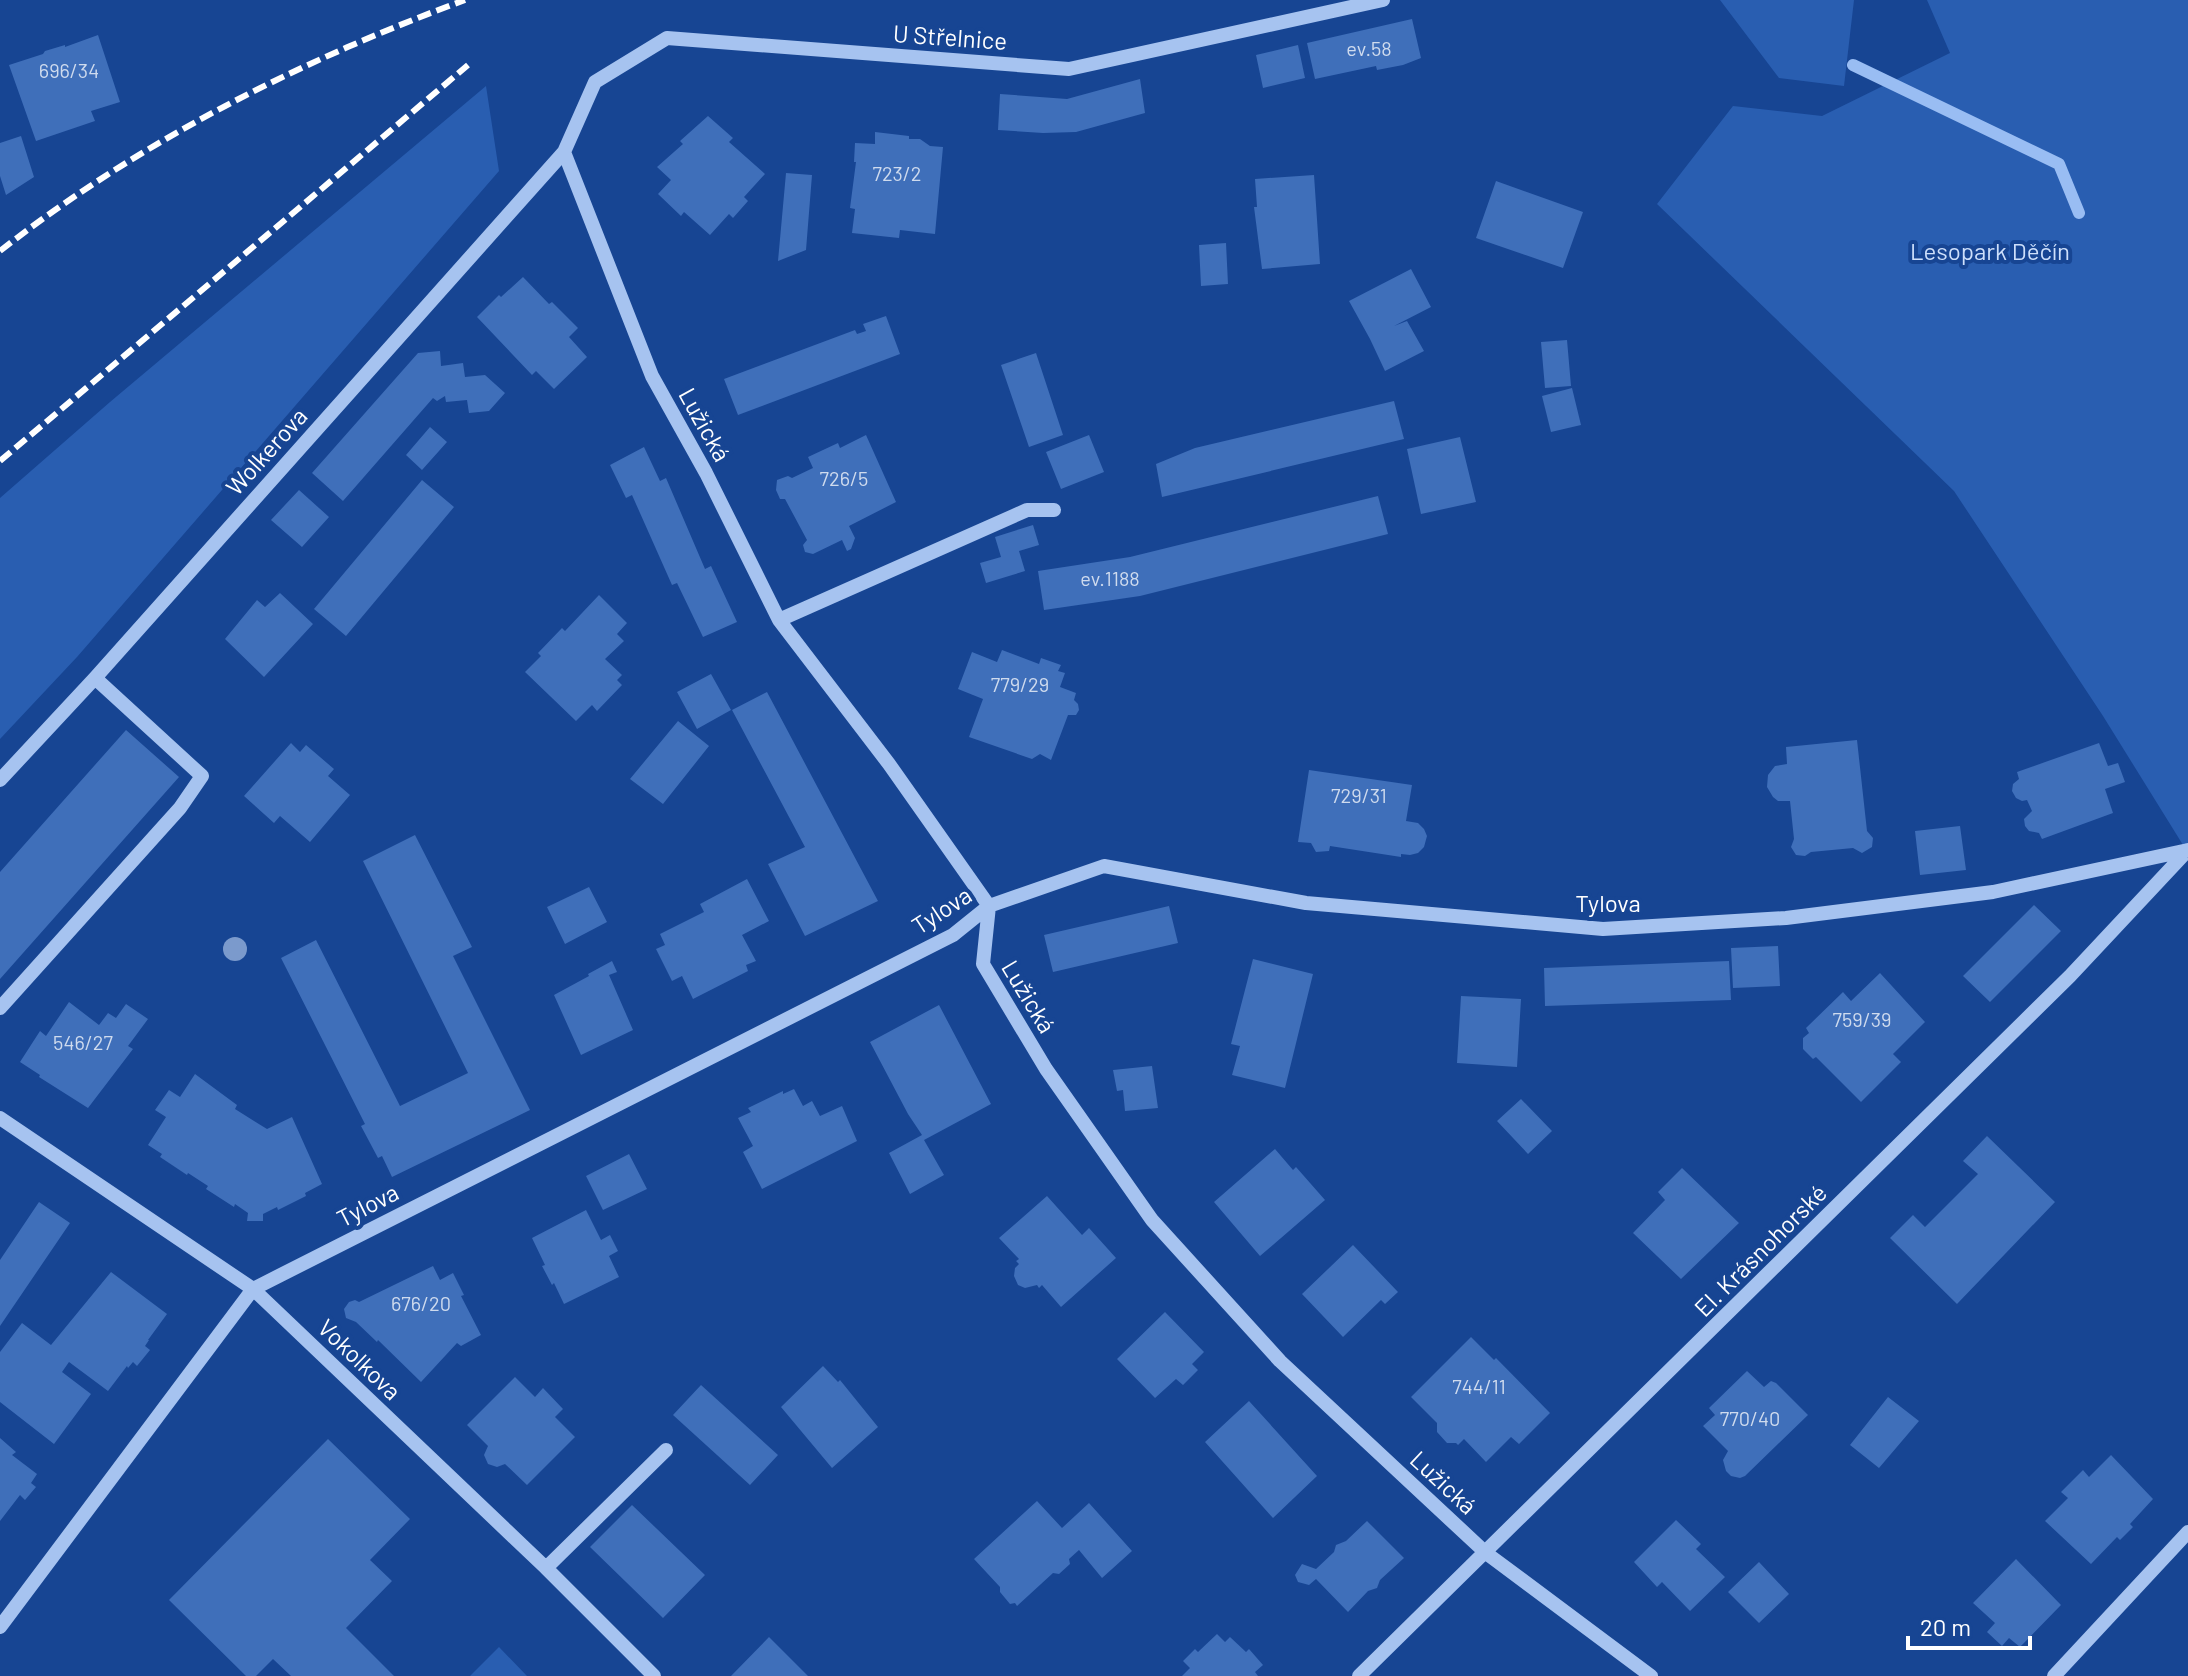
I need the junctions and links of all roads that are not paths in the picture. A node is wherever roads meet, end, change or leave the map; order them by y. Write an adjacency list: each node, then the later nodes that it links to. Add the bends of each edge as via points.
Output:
1 (1383, 0): 2 (street, U Střelnice, via 1069,69 667,38 595,82)
2 (564, 152): 4 (street, Lužická, via 652,376); 5 (street, Wolkerova)
3 (1054, 510): 4 (street, via 1027,510)
4 (779, 620): 8 (street, Lužická)
5 (95, 678): 6 (street, Wolkerova); 9 (street, via 202,776 180,808)
6 (0, 780)
7 (2188, 850): 8 (street, Tylova, via 1993,892 1796,917 1603,929 1306,903 1104,866); 14 (street, El. Krásnohorské, via 2070,976)
8 (989, 906): 11 (street, Tylova, via 953,935); 14 (street, Lužická, via 983,964 1046,1069 1152,1220 1280,1361)
9 (0, 1008)
10 (0, 1118): 11 (street, Vokolkova)
11 (253, 1289): 15 (street, Vokolkova); 16 (street, Tylova)
12 (666, 1450): 15 (street)
13 (2188, 1532): 20 (street)
14 (1486, 1553): 18 (street, El. Krásnohorské); 19 (street, Lužická)
15 (546, 1568): 17 (street, Vokolkova)
16 (0, 1627)
17 (654, 1676)
18 (1359, 1676)
19 (1651, 1676)
20 (2054, 1676)

